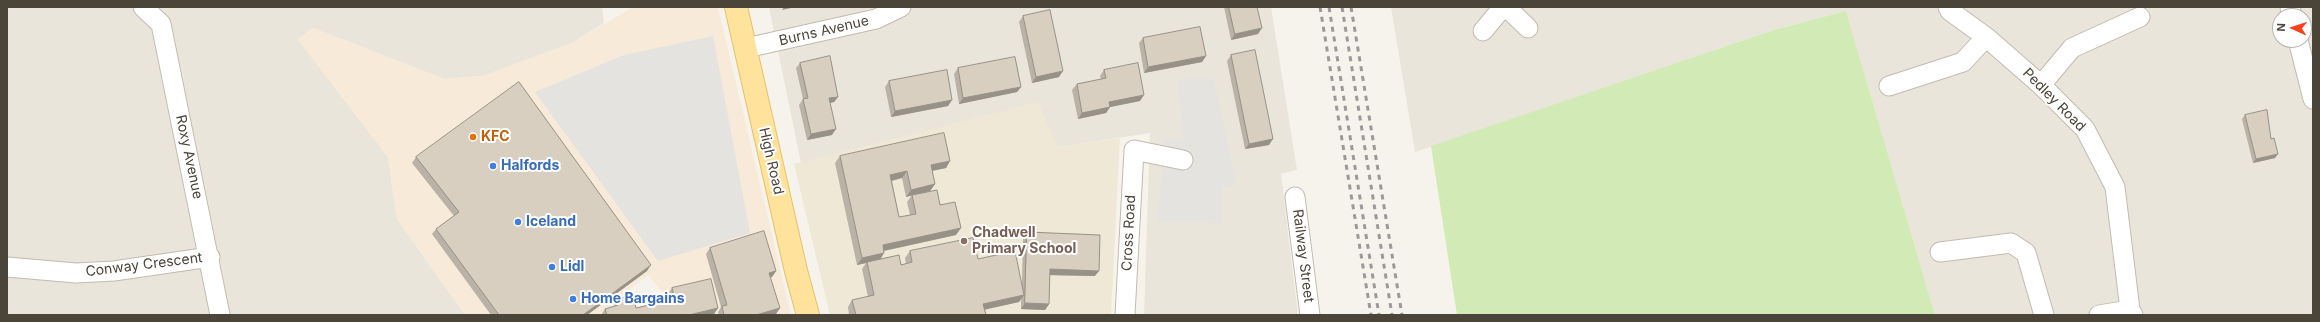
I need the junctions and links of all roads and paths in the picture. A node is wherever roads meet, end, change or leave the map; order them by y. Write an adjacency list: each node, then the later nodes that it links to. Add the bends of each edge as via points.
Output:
1 (143, 7): 20 (street, Roxy Avenue, via 161,24)
2 (736, 7): 11 (main road, High Road)
3 (901, 7): 11 (street, Burns Avenue, via 876,19)
4 (1503, 7): 9 (street)
5 (1506, 7): 8 (street)
6 (1948, 7): 10 (street, Pedley Road)
7 (2140, 17): 14 (street, via 2072,48)
8 (1528, 28)
9 (1483, 31)
10 (1986, 37): 14 (street, Pedley Road); 15 (street, via 1963,62)
11 (746, 48): 24 (main road, High Road)
12 (2302, 48): 13 (street)
13 (2308, 58): 16 (street)
14 (2041, 85): 22 (street, Pedley Road, via 2085,129 2115,188)
15 (1888, 86)
16 (2313, 99)
17 (1183, 160): 25 (street, Cross Road, via 1134,150)
18 (1295, 197): 26 (street, Railway Street)
19 (1940, 252): 27 (street, via 2011,243 2026,253)
20 (210, 257): 21 (street, Conway Crescent, via 114,271 76,273); 23 (street, Roxy Avenue)
21 (7, 267)
22 (2131, 312): 28 (street)
23 (220, 315)
24 (808, 315)
25 (1125, 315)
26 (1310, 315)
27 (2044, 315)
28 (2099, 315)

